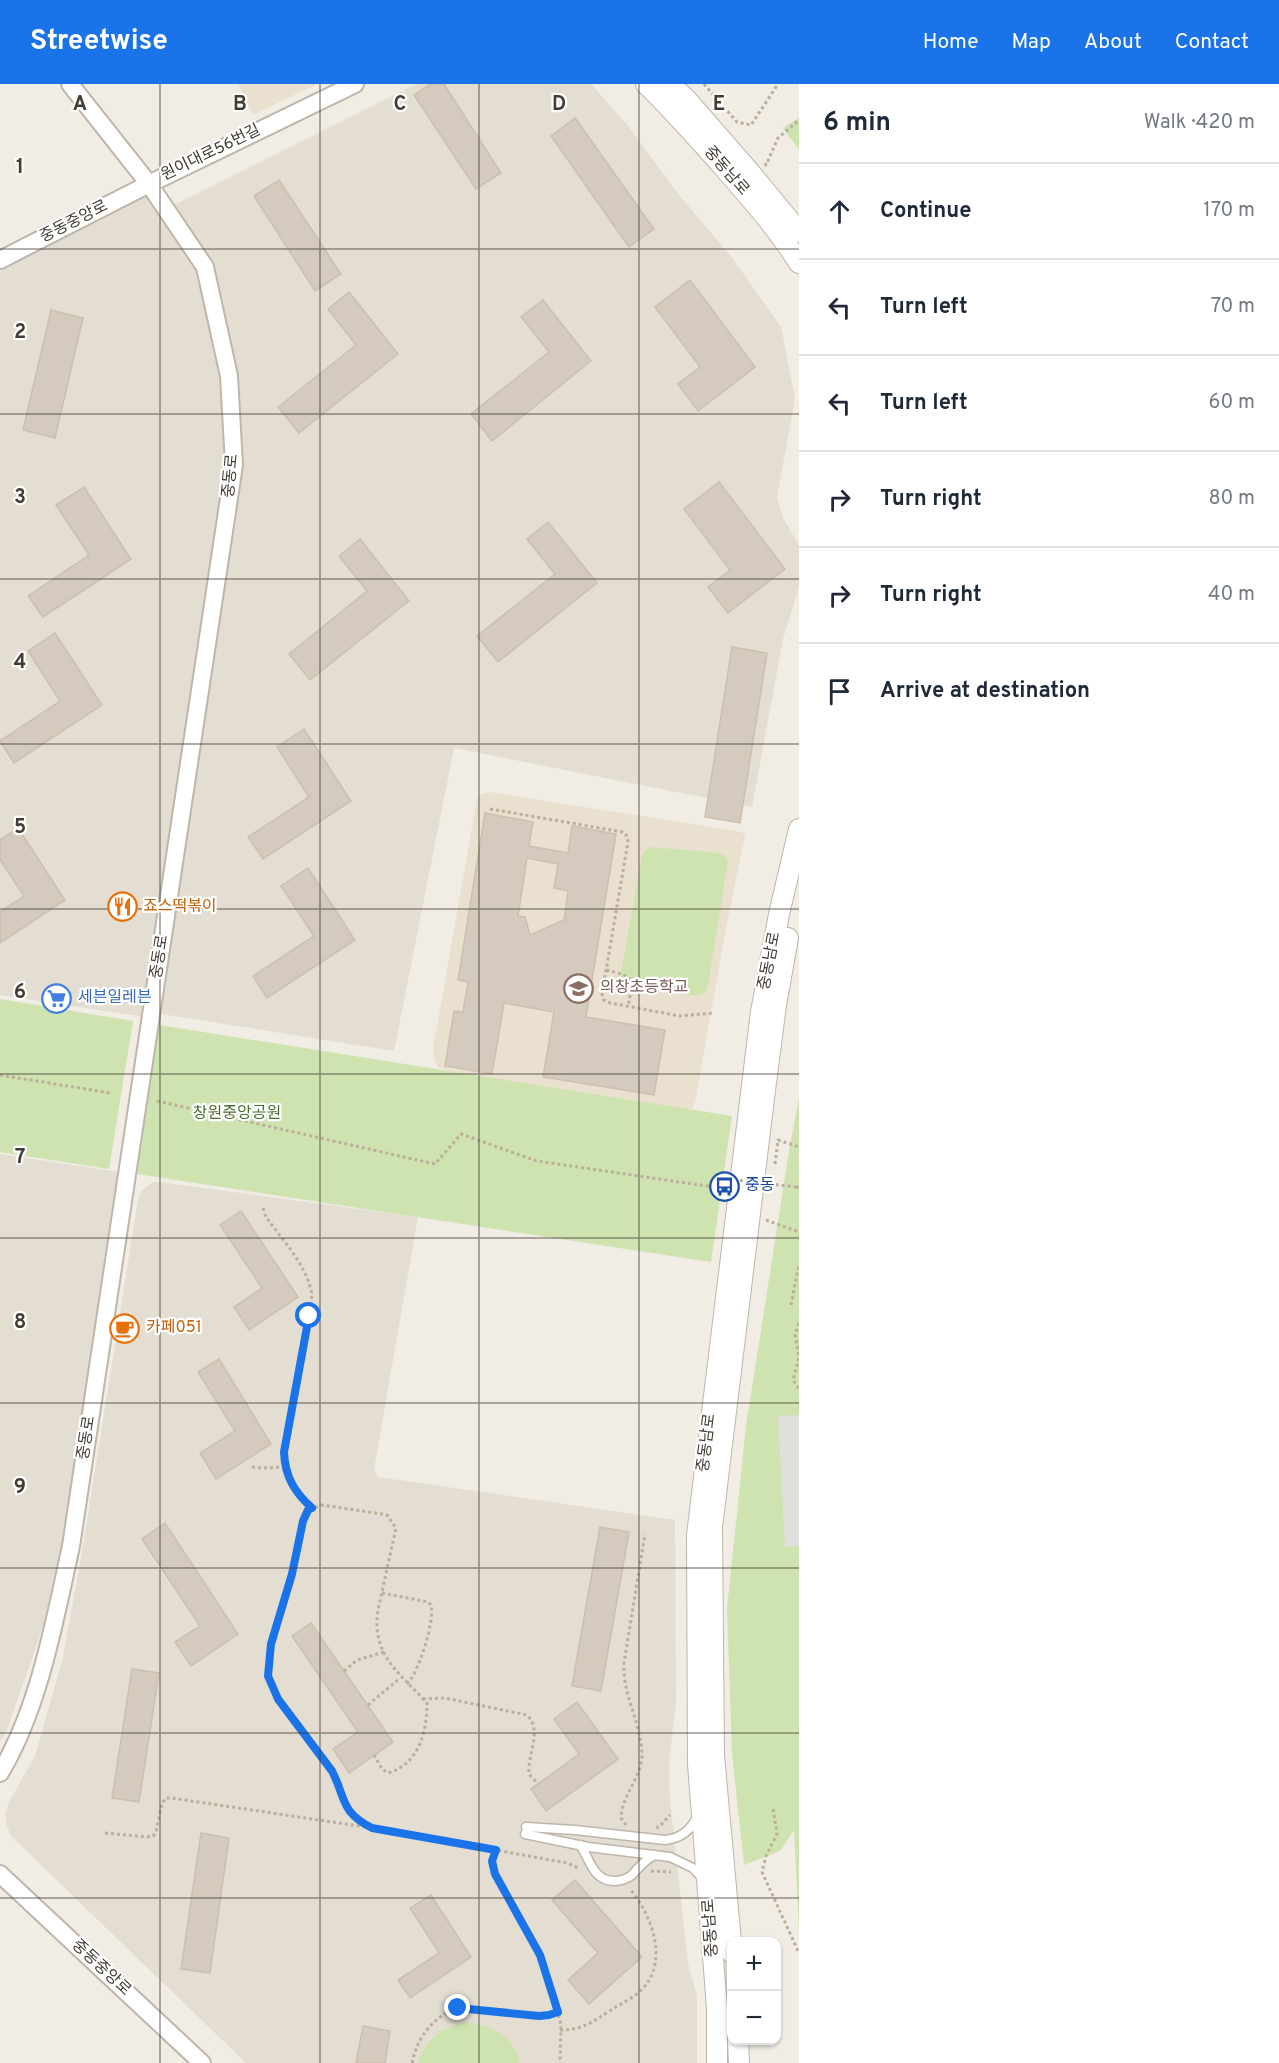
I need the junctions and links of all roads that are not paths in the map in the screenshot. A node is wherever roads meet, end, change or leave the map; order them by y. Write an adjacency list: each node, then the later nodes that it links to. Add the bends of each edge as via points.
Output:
1 (70, 84): 5 (street, 원이대로56번길)
2 (355, 84): 5 (street, 원이대로56번길)
3 (646, 84): 8 (street, 중동남로, via 765,215)
4 (670, 84): 6 (street, 중동남로)
5 (149, 183): 7 (street, 중동중앙로); 11 (street, 중동로, via 204,267 229,376 234,465 71,1546 51,1636 23,1727)
6 (799, 232)
7 (0, 260)
8 (799, 263)
9 (799, 830): 12 (street, 중동남로, via 760,1012 699,1512 698,1764)
10 (799, 887): 17 (street, 중동남로, via 776,1005 712,1527 714,1756)
11 (0, 1773)
12 (702, 1806): 13 (lane, via 687,1832 672,1839 575,1830 526,1830); 16 (street, 중동남로)
13 (580, 1845): 14 (lane); 14 (lane, via 604,1880 624,1880)
14 (654, 1855): 16 (lane, via 685,1863)
15 (0, 1874): 19 (street, 중동중앙로)
16 (707, 1883): 20 (street, 중동남로, via 717,2008)
17 (731, 1937)
18 (738, 2045): 21 (street)
19 (202, 2063)
20 (717, 2063)
21 (738, 2063)

